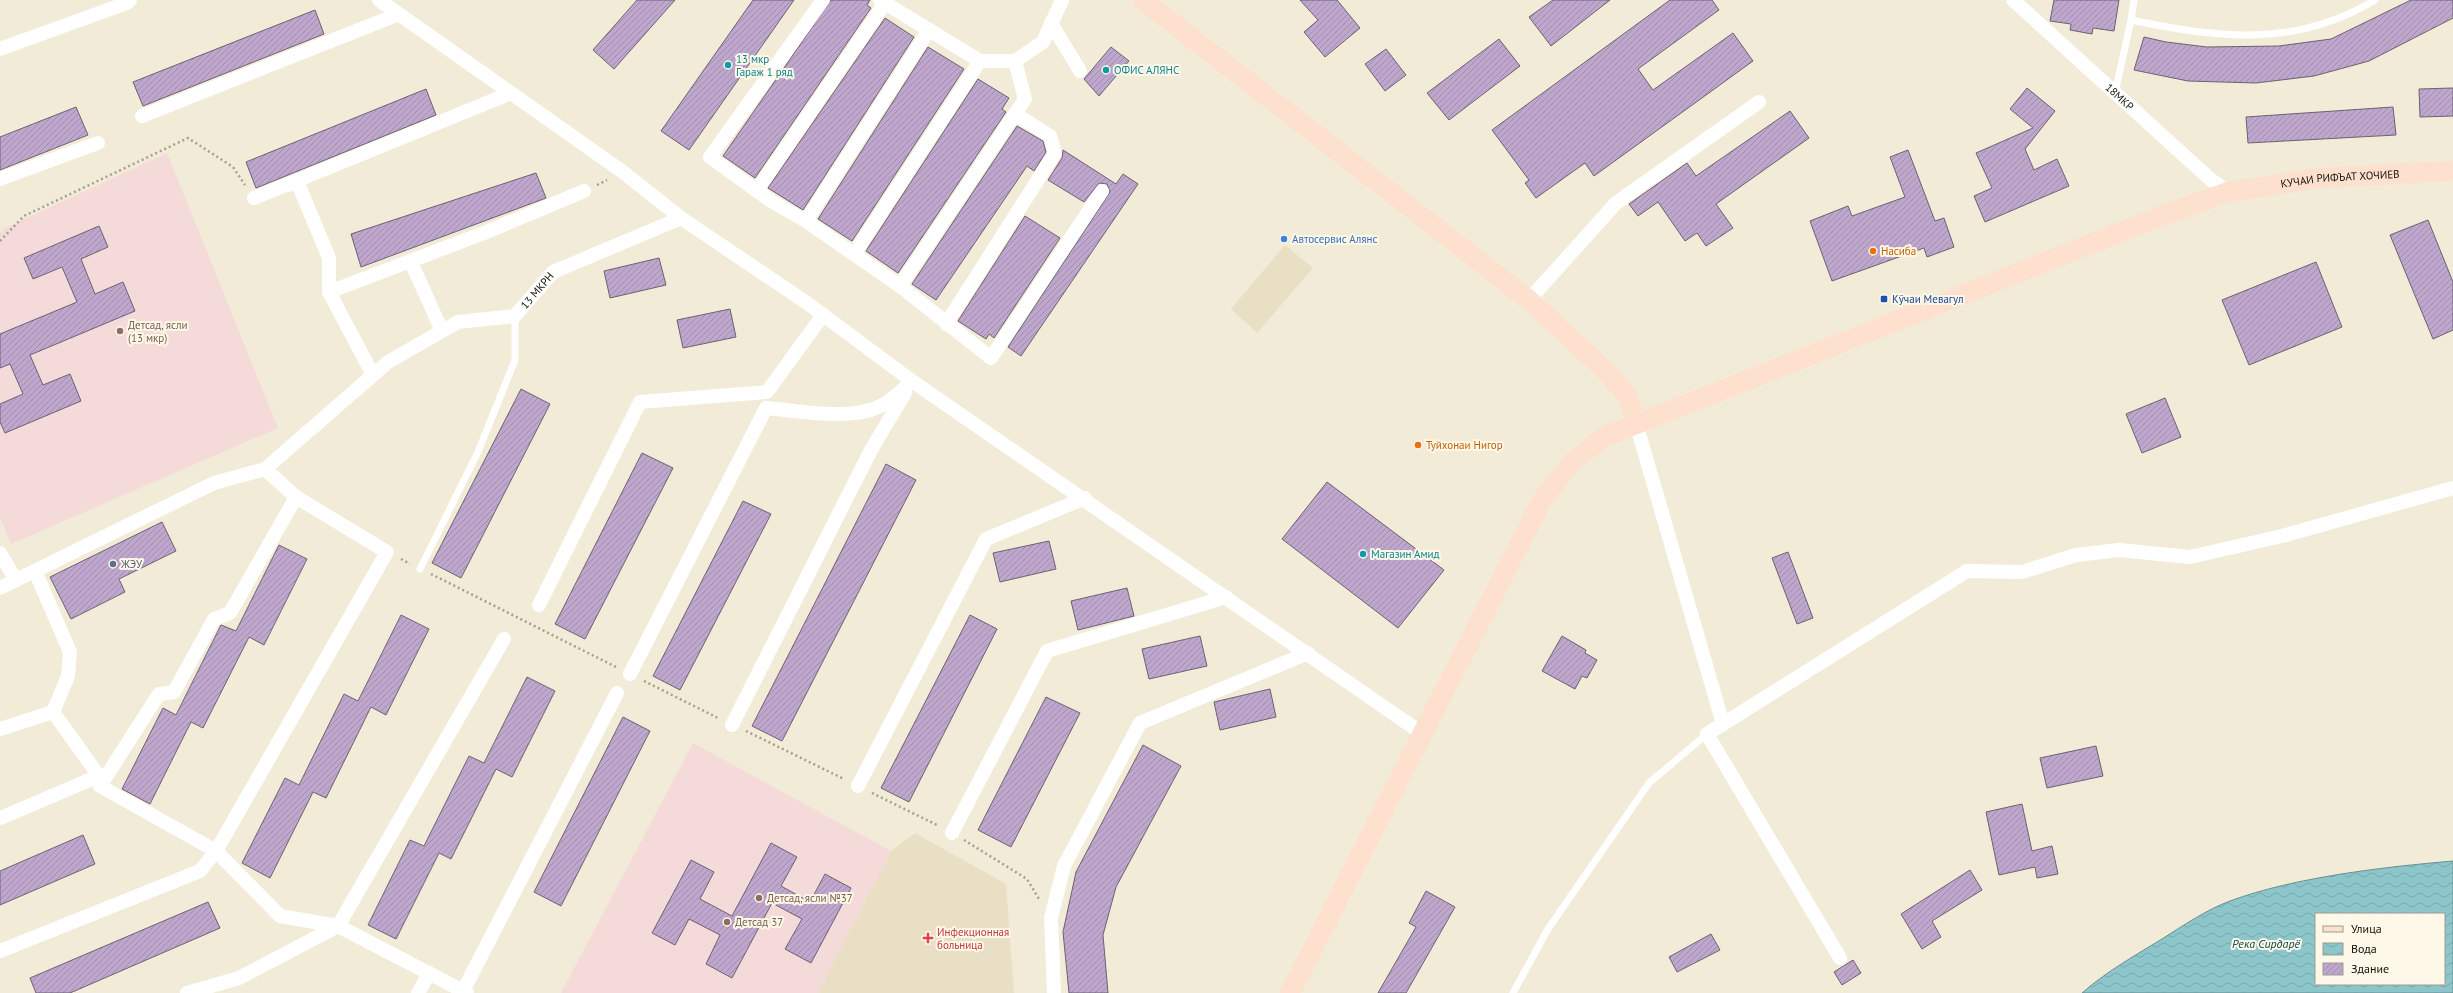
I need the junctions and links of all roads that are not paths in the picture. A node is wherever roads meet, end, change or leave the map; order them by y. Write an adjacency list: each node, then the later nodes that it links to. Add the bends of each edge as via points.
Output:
1 (130, 0): 14 (street)
2 (379, 0): 10 (street)
3 (823, 0): 26 (street, via 710,157)
4 (1062, 0): 12 (street)
5 (1143, 0): 36 (main road)
6 (2134, 0): 11 (lane)
7 (2375, 0): 11 (lane, via 2361,9 2313,28 2270,35 2178,29)
8 (882, 1): 13 (street); 26 (street)
9 (2017, 1): 18 (street, 18МКР)
10 (399, 14): 19 (street); 22 (street)
11 (2131, 20): 18 (lane)
12 (1051, 23): 16 (street, via 1043,42); 17 (street)
13 (929, 30): 15 (street); 31 (street)
14 (0, 49)
15 (980, 61): 16 (street); 32 (street)
16 (1015, 61): 21 (street, via 1025,99)
17 (1080, 71)
18 (2115, 93): 29 (street, 18МКР, via 2210,179)
19 (511, 94): 30 (street, via 623,172); 35 (street, via 254,198 297,181 329,258)
20 (1759, 102): 36 (street, via 1616,203)
21 (1015, 114): 34 (street); 39 (street, via 1050,136 1055,154)
22 (142, 116)
23 (98, 143): 25 (street)
24 (2453, 171): 29 (main road, КУЧАИ РИФЪАТ ХОЧИЕВ, via 2319,178)
25 (0, 179)
26 (756, 190): 31 (street)
27 (584, 191): 33 (street)
28 (1102, 191): 39 (street, via 991,358)
29 (2228, 192): 43 (main road, КУЧАИ РИФЪАТ ХОЧИЕВ)
30 (681, 218): 37 (street); 38 (street, 13 МКРН, via 553,272)
31 (806, 221): 32 (street)
32 (854, 254): 34 (street)
33 (411, 262): 35 (street); 40 (street)
34 (900, 286): 39 (street)
35 (329, 292): 41 (street)
36 (1529, 300): 43 (main road, via 1604,369 1628,396)
37 (823, 315): 42 (street); 54 (street, via 767,392 640,402)
38 (515, 316): 40 (street, 13 МКРН, via 458,322); 49 (lane, via 515,360 478,452)
39 (946, 324)
40 (442, 331): 41 (street, 13 МКРН, via 388,362)
41 (373, 375): 44 (street, 13 МКРН)
42 (912, 381): 47 (street); 57 (street, via 884,405 863,412 827,413 766,408); 61 (street, via 871,450)
43 (1636, 423): 60 (street); 63 (main road, КУЧАИ РИФЪАТ ХОЧИЕВ, via 1604,437 1570,463 1541,502)
44 (265, 469): 46 (street); 50 (street, via 214,482)
45 (2453, 488): 60 (street, via 2282,536 2190,557 2120,550 2076,555 2022,572 1967,571)
46 (296, 497): 65 (street, via 230,613 214,619 174,692 159,694); 69 (street, via 387,552)
47 (1085, 498): 53 (street); 66 (street, via 986,539)
48 (0, 553): 51 (street)
49 (420, 569)
50 (35, 571): 51 (street); 59 (street, via 70,652 68,676)
51 (16, 580): 52 (street)
52 (0, 588)
53 (1226, 597): 56 (street); 68 (street, via 1047,651)
54 (540, 605)
55 (504, 639): 70 (street)
56 (1308, 654): 63 (street); 77 (street, via 1140,723 1064,866 1051,918)
57 (630, 674)
58 (617, 693): 74 (street)
59 (53, 712): 62 (street); 65 (street)
60 (1723, 724): 64 (street)
61 (732, 725)
62 (0, 729)
63 (1423, 734): 78 (main road, КУЧАИ РИФЪАТ ХОЧИЕВ)
64 (1707, 734): 72 (street); 79 (lane, via 1649,783 1548,929)
65 (100, 781): 67 (street); 69 (street)
66 (858, 786)
67 (0, 818)
68 (952, 833)
69 (216, 851): 70 (street, via 280,916); 71 (street, via 200,871)
70 (338, 926): 73 (street); 75 (street, via 239,978)
71 (0, 951)
72 (1840, 958)
73 (428, 973): 74 (street); 76 (street)
74 (465, 992)
75 (186, 993)
76 (418, 993)
77 (1054, 993)
78 (1290, 993)
79 (1513, 993)

